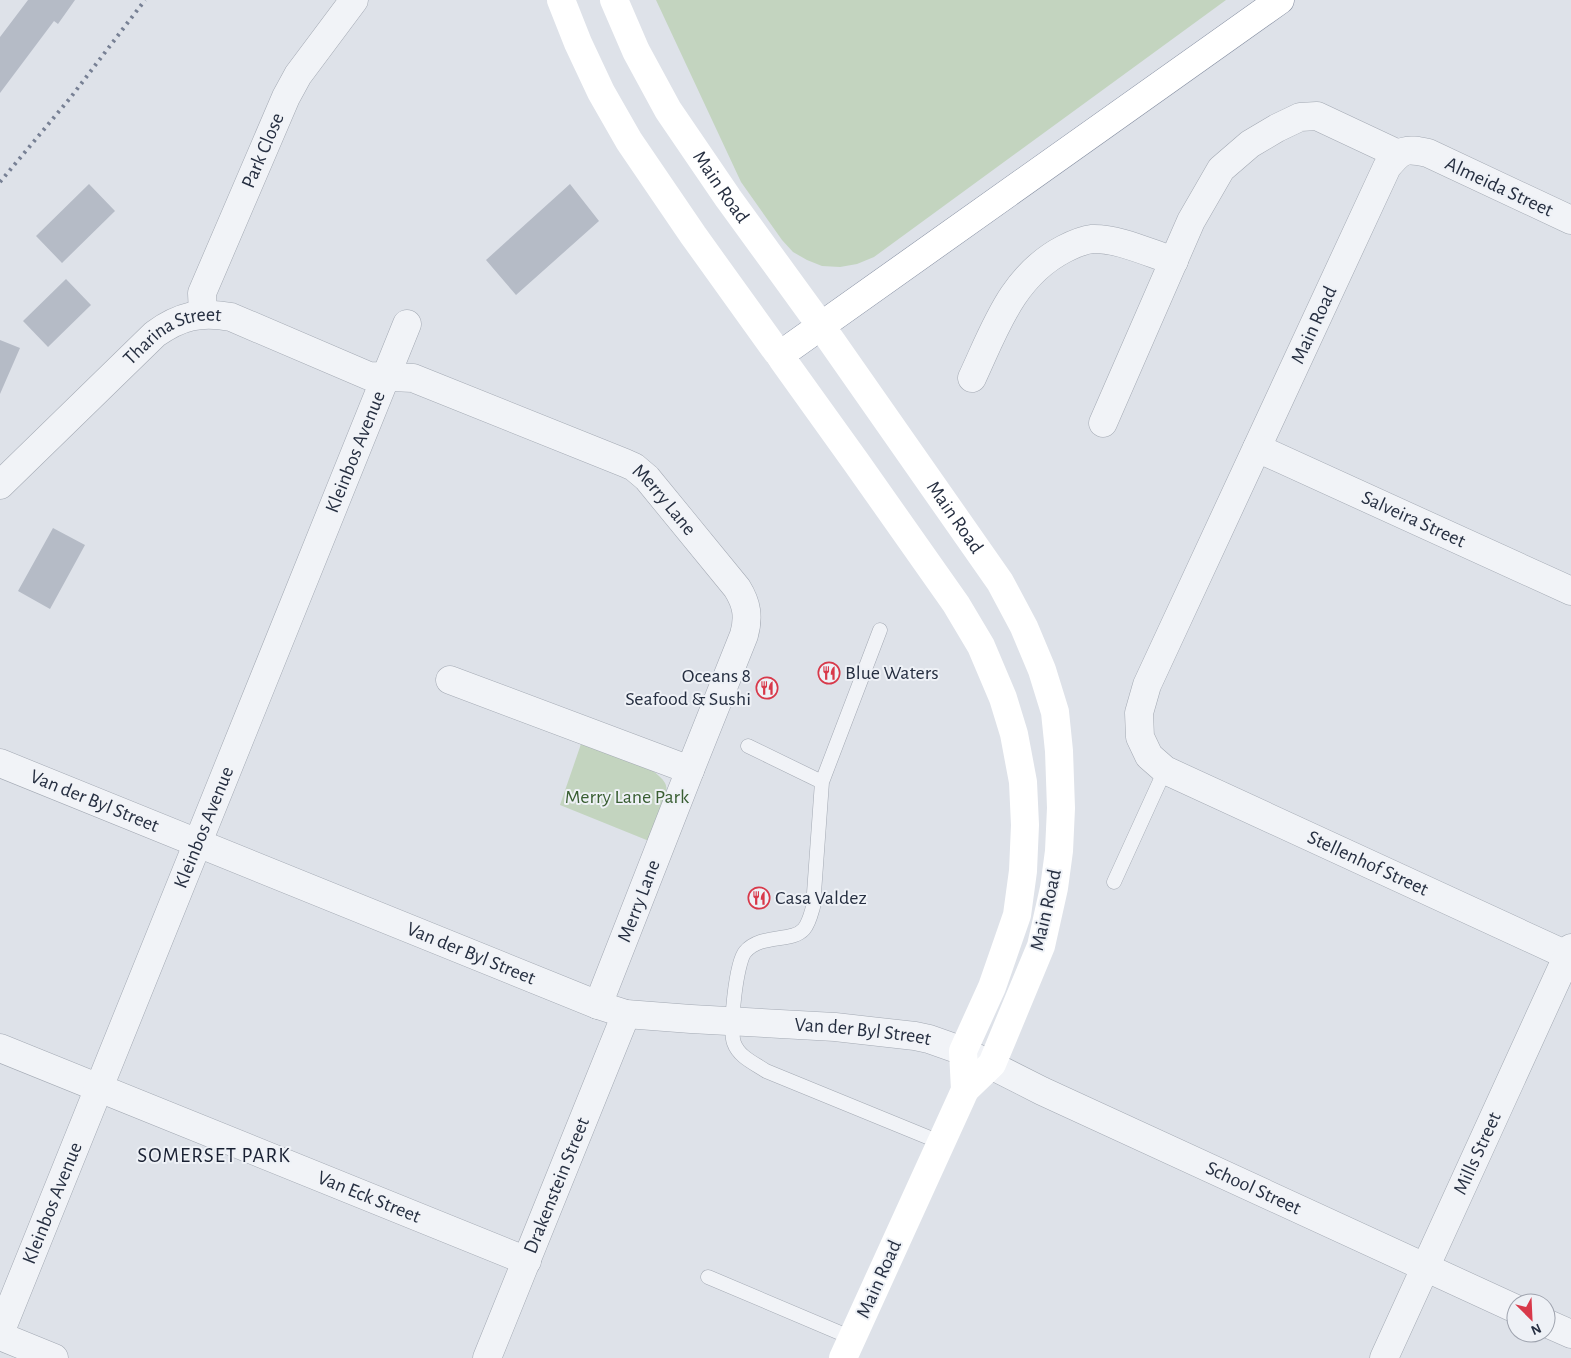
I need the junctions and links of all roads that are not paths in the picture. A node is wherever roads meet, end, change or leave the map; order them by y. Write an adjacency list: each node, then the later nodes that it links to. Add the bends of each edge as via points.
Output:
1 (354, 0): 8 (street, Park Close, via 298,75 286,97 202,293)
2 (561, 0): 11 (main road, Main Road, via 597,84 629,141)
3 (614, 0): 10 (main road, Main Road, via 636,51 668,110)
4 (1280, 0): 10 (main road)
5 (1398, 154): 6 (street, Almeida Street, via 1412,149 1428,153); 7 (street, via 1317,116 1300,117 1250,144 1221,169 1191,221); 15 (street, Main Road, via 1387,167)
6 (1571, 220)
7 (1174, 261): 13 (street, via 1116,242 1092,239 1050,256 1022,282 1006,306); 14 (street)
8 (203, 314): 12 (street, Tharina Street, via 231,317 369,376); 16 (street, Tharina Street, via 183,318 155,334)
9 (407, 324): 12 (street, Kleinbos Avenue)
10 (821, 326): 11 (main road); 33 (main road, Main Road, via 1000,582 1024,627 1055,712 1061,808 1054,888 1041,946)
11 (780, 355): 32 (main road, Main Road, via 956,604 981,646 1014,734 1023,782 1025,825 1017,915 992,987)
12 (386, 377): 22 (street, Merry Lane, via 413,378 634,467 647,478 737,588 744,599 747,624); 25 (street, Kleinbos Avenue)
13 (972, 378)
14 (1103, 424)
15 (1257, 448): 17 (street, Salveira Street); 23 (street, Main Road, via 1147,685 1139,712 1140,737 1149,756)
16 (0, 485)
17 (1571, 591)
18 (880, 630): 24 (lane)
19 (450, 680): 22 (street)
20 (748, 746): 24 (lane)
21 (0, 764): 25 (street, Van der Byl Street)
22 (690, 770): 28 (street, Merry Lane)
23 (1165, 770): 26 (lane); 27 (street, Stellenhof Street)
24 (822, 782): 30 (lane, via 813,907 809,919 798,934 761,941 744,952 738,967)
25 (198, 843): 28 (street, Van der Byl Street); 34 (street, Kleinbos Avenue)
26 (1114, 882)
27 (1570, 954): 38 (street, Mills Street)
28 (598, 1005): 29 (street, Van der Byl Street)
29 (626, 1014): 30 (street, Van der Byl Street); 37 (street, Drakenstein Street)
30 (732, 1021): 32 (street, Van der Byl Street, via 916,1036); 36 (lane, via 734,1043 742,1056 766,1071)
31 (0, 1048): 34 (street, Van Eck Street)
32 (964, 1051): 33 (street, Van der Byl Street); 35 (main road, Main Road)
33 (992, 1064): 35 (main road, Main Road); 38 (street, School Street, via 1042,1091)
34 (99, 1088): 37 (street, Van Eck Street); 42 (street, Kleinbos Avenue)
35 (965, 1090): 36 (main road, Main Road)
36 (942, 1143): 44 (main road, Main Road)
37 (527, 1261): 46 (street, Drakenstein Street)
38 (1426, 1268): 40 (street, School Street); 47 (street, Mills Street)
39 (708, 1277): 44 (lane)
40 (1506, 1304)
41 (1556, 1327): 43 (street)
42 (0, 1334): 45 (street)
43 (1571, 1334)
44 (847, 1348)
45 (54, 1358)
46 (487, 1358)
47 (1384, 1358)

